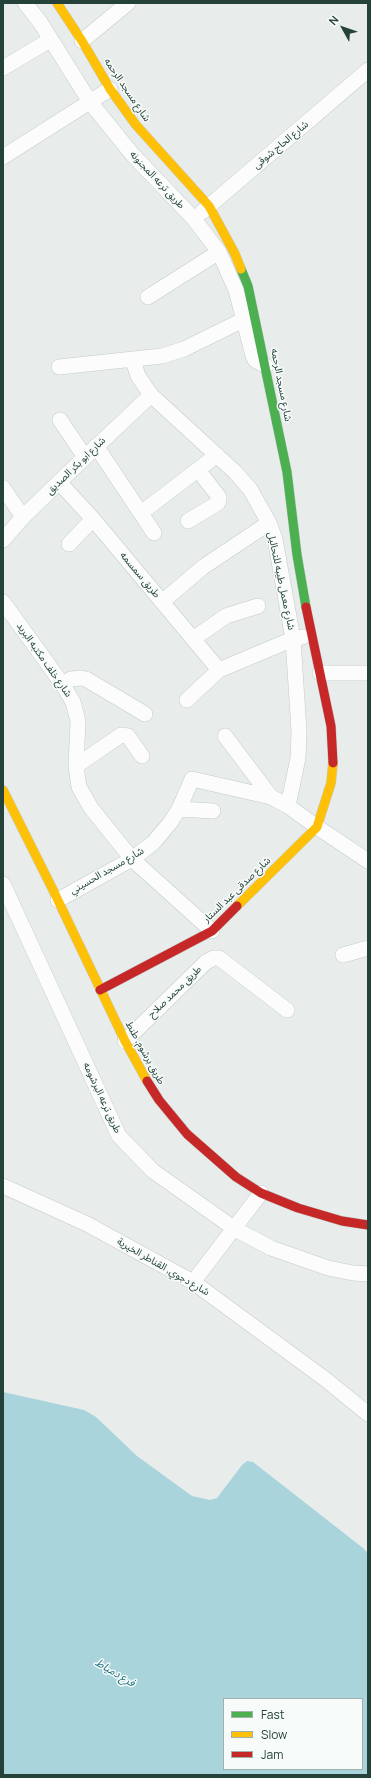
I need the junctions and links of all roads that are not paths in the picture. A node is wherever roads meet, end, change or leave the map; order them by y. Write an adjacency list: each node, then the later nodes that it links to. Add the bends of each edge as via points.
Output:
1 (24, 3): 4 (street, طريق ترعه المجنونه)
2 (128, 3): 6 (street)
3 (60, 4): 4 (street); 6 (street, شارع مسجد الرحمه)
4 (40, 22): 5 (street, طريق ترعه المجنونه)
5 (50, 40): 7 (street); 10 (street, طريق ترعه المجنونه)
6 (82, 41): 9 (street, شارع مسجد الرحمه)
7 (3, 68)
8 (368, 70): 12 (street, شارع الحاج شوقى)
9 (110, 89): 10 (street); 12 (street, شارع مسجد الرحمه, via 141,131)
10 (90, 102): 11 (street); 13 (street, طريق ترعه المجنونه, via 132,154)
11 (3, 156)
12 (209, 206): 13 (street, شارع الحاج شوقى); 15 (street, شارع مسجد الرحمه, via 235,254)
13 (194, 219): 14 (street, طريق ترعه المجنونه)
14 (219, 252): 15 (street, طريق ترعه المجنونه); 16 (street)
15 (242, 288): 17 (street, طريق ترعه المجنونه); 19 (street, شارع مسجد الرحمه)
16 (148, 297)
17 (244, 320): 18 (street, via 184,349 162,356); 19 (street, طريق ترعه المجنونه, via 253,356)
18 (133, 360): 20 (street); 21 (street, شارع معمل طيبه للتحاليل, via 138,376)
19 (266, 366): 39 (street, شارع مسجد الرحمه, via 287,472 294,532)
20 (59, 367)
21 (151, 395): 23 (street, شارع ابو بكر الصديق); 24 (street, شارع معمل طيبه للتحاليل)
22 (60, 420): 23 (street)
23 (91, 452): 26 (street, شارع ابو بكر الصديق); 28 (street)
24 (217, 455): 25 (street); 32 (street, شارع معمل طيبه للتحاليل, via 250,489)
25 (198, 470): 28 (street); 31 (street, via 220,500)
26 (59, 482): 29 (street, شارع ابو بكر الصديق); 30 (street, طريق سمسمه)
27 (3, 488): 29 (street)
28 (141, 513): 33 (street)
29 (23, 517): 34 (street, شارع ابو بكر الصديق)
30 (93, 519): 35 (street); 37 (street, طريق سمسمه)
31 (188, 521)
32 (269, 524): 37 (street, via 202,567); 41 (street, شارع معمل طيبه للتحاليل, via 275,538)
33 (154, 534)
34 (3, 540)
35 (69, 544)
36 (3, 602): 45 (street, شارع خلف مكتبه البريد)
37 (162, 602): 40 (street, طريق سمسمه)
38 (258, 606): 40 (street, via 226,616)
39 (312, 635): 41 (street); 43 (street, شارع مسجد الرحمه)
40 (193, 639): 42 (street, طريق سمسمه)
41 (293, 639): 42 (street); 53 (street, شارع معمل طيبه للتحاليل, via 299,731 298,758)
42 (219, 670): 46 (street)
43 (320, 673): 44 (street); 56 (street, شارع مسجد الرحمه, via 331,726 334,757 331,783)
44 (368, 673)
45 (64, 685): 47 (street, via 72,679 86,679); 50 (street, شارع خلف مكتبه البريد, via 73,702 78,721)
46 (187, 700)
47 (145, 714)
48 (226, 736): 52 (street)
49 (142, 756): 50 (street, via 128,736 121,735)
50 (76, 766): 57 (street, شارع خلف مكتبه البريد, via 79,787 91,808)
51 (3, 790): 60 (street, طريق برشوم, طنط)
52 (271, 797): 53 (street); 54 (street, شارع مسجد الحسيني, via 191,780)
53 (288, 806): 56 (street)
54 (179, 809): 55 (street); 57 (street, شارع مسجد الحسيني, via 162,834)
55 (213, 811)
56 (317, 827): 58 (street); 61 (street, شارع صدقى عبد الستار)
57 (132, 859): 60 (street, شارع مسجد الحسيني); 61 (street, شارع خلف مكتبه البريد)
58 (368, 861)
59 (3, 884): 70 (street, طريق ترعه البرشومه, via 119,1136 153,1171)
60 (58, 900): 64 (street, طريق برشوم, طنط)
61 (212, 931): 64 (street, شارع صدقى عبد الستار)
62 (368, 948): 63 (street)
63 (343, 955)
64 (100, 990): 66 (street, طريق برشوم, طنط)
65 (286, 1010): 66 (street, طريق محمد صلاح, via 219,958 214,958 206,962)
66 (125, 1041): 68 (street, طريق برشوم, طنط, via 159,1100 187,1134 236,1177)
67 (3, 1186): 72 (street, شارع دجوي, القناطر الخيرية, via 86,1224)
68 (261, 1193): 69 (street, طريق برشوم, طنط, via 298,1208 342,1221); 70 (street)
69 (368, 1225)
70 (235, 1229): 71 (street, طريق ترعه البرشومه, via 271,1248 328,1268); 72 (street)
71 (368, 1274)
72 (193, 1282): 73 (street, شارع دجوي, القناطر الخيرية)
73 (368, 1414)

